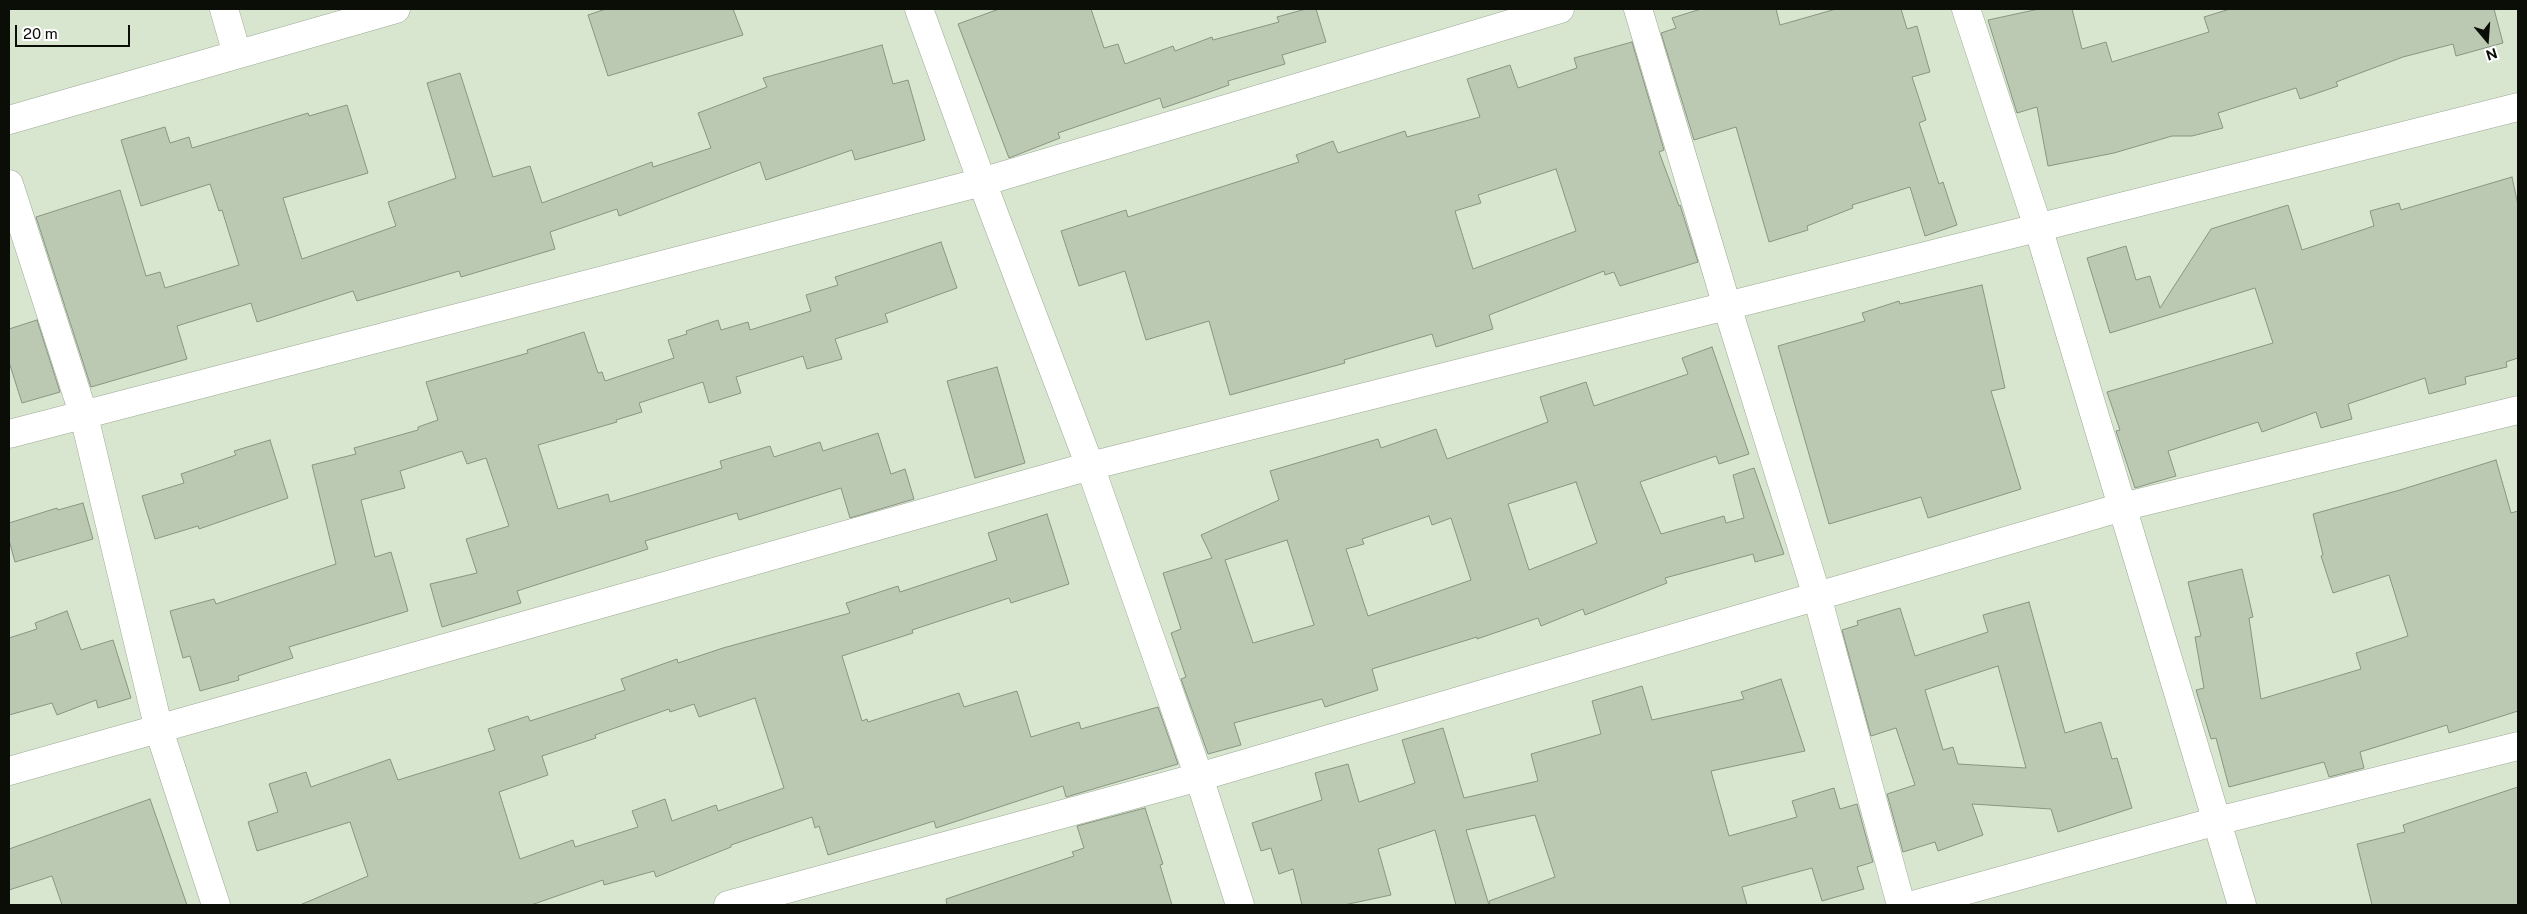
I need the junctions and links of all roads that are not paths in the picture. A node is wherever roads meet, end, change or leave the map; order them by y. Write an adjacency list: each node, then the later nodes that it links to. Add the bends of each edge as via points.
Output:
1 (224, 9): 7 (street)
2 (396, 9): 7 (street)
3 (919, 9): 10 (street)
4 (1560, 9): 10 (street)
5 (1638, 9): 13 (street)
6 (1966, 9): 12 (street)
7 (237, 54): 9 (street)
8 (2518, 107): 12 (street)
9 (9, 120)
10 (982, 182): 15 (street); 17 (street)
11 (9, 184): 15 (street)
12 (2038, 227): 13 (street); 18 (street)
13 (1727, 306): 17 (street); 19 (street)
14 (2518, 410): 18 (street)
15 (84, 416): 16 (street); 20 (street)
16 (9, 434)
17 (1090, 466): 20 (street); 23 (street)
18 (2122, 507): 19 (street); 24 (street)
19 (1817, 596): 23 (street); 28 (street)
20 (160, 730): 22 (street); 25 (street)
21 (2518, 746): 24 (street)
22 (9, 771)
23 (1199, 777): 26 (street); 27 (street)
24 (2217, 821): 29 (street); 30 (street)
25 (216, 905)
26 (728, 905)
27 (1240, 905)
28 (1901, 905)
29 (1913, 905)
30 (2242, 905)

